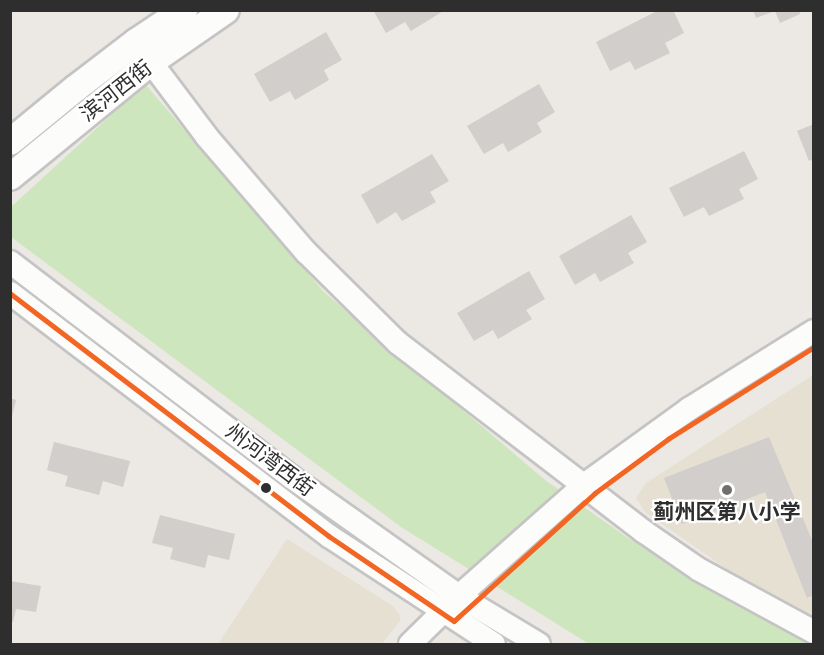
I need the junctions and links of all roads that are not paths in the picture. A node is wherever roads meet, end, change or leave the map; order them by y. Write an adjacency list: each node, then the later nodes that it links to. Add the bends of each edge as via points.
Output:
1 (184, 10): 3 (main road, 滨河西街)
2 (226, 10): 4 (main road, 滨河西街)
3 (136, 42): 4 (street); 5 (main road, 滨河西街)
4 (151, 62): 6 (main road, 滨河西街); 11 (street, via 207,137 306,252 398,343)
5 (10, 142)
6 (10, 177)
7 (10, 262): 12 (street, 州河湾西街, via 291,477)
8 (10, 292): 13 (street, 州河湾西街, via 329,536)
9 (813, 332): 11 (street, via 689,409)
10 (813, 347): 11 (street)
11 (590, 489): 12 (street); 14 (street, via 698,569)
12 (465, 600): 13 (street); 18 (street, 州河湾西街)
13 (448, 617): 15 (street); 16 (street); 17 (street, 州河湾西街)
14 (813, 632)
15 (410, 645)
16 (431, 645)
17 (494, 645)
18 (539, 645)

